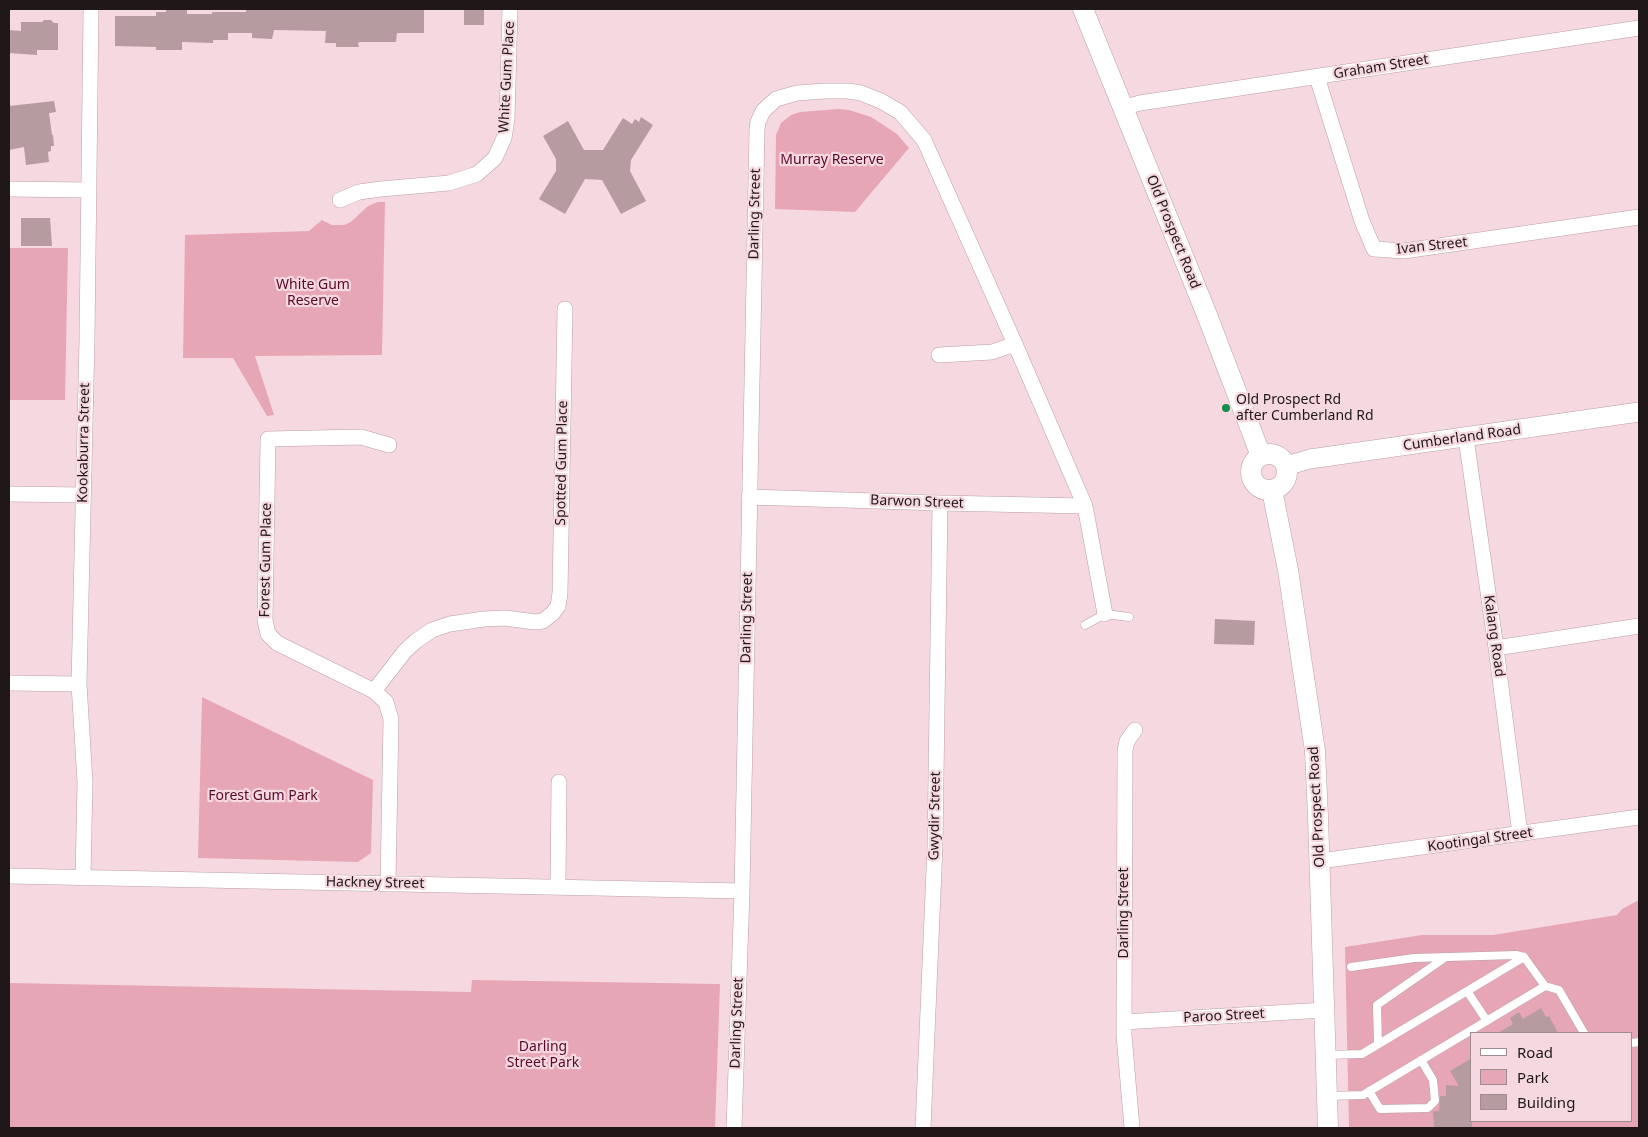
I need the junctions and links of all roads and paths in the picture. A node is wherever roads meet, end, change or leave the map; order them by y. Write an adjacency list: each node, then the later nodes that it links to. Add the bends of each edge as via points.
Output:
1 (91, 9): 8 (street, Kookaburra Street)
2 (510, 9): 9 (street, White Gum Place, via 508,119 495,158 478,174 449,183 359,192)
3 (1083, 9): 6 (main road, Old Prospect Road)
4 (1639, 28): 5 (street, Graham Street)
5 (1317, 77): 6 (street, Graham Street); 10 (street, Ivan Street, via 1362,221 1374,249 1404,251)
6 (1122, 108): 17 (main road, Old Prospect Road)
7 (9, 189): 8 (street)
8 (88, 190): 21 (street, Kookaburra Street)
9 (340, 200)
10 (1639, 217)
11 (565, 309): 32 (street, Spotted Gum Place, via 560,593 554,619 535,622 505,618 472,620 432,630 411,645)
12 (1015, 344): 13 (street, via 992,352); 22 (street, Darling Street, via 930,152 917,130 900,112 881,100 848,91 785,95 760,107); 24 (street, Darling Street)
13 (939, 355)
14 (1639, 412): 15 (street, Cumberland Road)
15 (1466, 438): 18 (street, Cumberland Road, via 1310,459); 29 (street, Kalang Road)
16 (389, 445): 32 (street, Forest Gum Place, via 361,437 268,438 268,634 277,643)
17 (1261, 456): 18 (main road, via 1273,454); 19 (main road, via 1252,465 1252,477 1259,487)
18 (1286, 466): 19 (main road, via 1286,479)
19 (1272, 490): 37 (main road, Old Prospect Road, via 1288,570 1314,743)
20 (9, 494): 21 (street)
21 (83, 495): 31 (street, Kookaburra Street)
22 (749, 498): 23 (street, Barwon Street); 42 (street, Darling Street)
23 (940, 503): 24 (street, Barwon Street); 58 (street, Gwydir Street, via 935,846)
24 (1085, 506): 25 (street, Darling Street)
25 (1105, 614): 26 (lane); 27 (lane)
26 (1129, 617)
27 (1085, 626)
28 (1639, 626): 29 (street)
29 (1496, 648): 36 (street, Kalang Road)
30 (9, 682): 31 (street)
31 (79, 684): 39 (street, Kookaburra Street, via 85,782)
32 (374, 690): 40 (street, Forest Gum Place, via 386,702 391,719)
33 (1134, 730): 50 (street, Darling Street, via 1124,751)
34 (559, 782): 41 (street)
35 (1639, 817): 36 (street, Kootingal Street)
36 (1520, 834): 37 (street, Kootingal Street)
37 (1320, 862): 48 (main road, Old Prospect Road)
38 (9, 876): 39 (street, Hackney Street)
39 (83, 878): 40 (street, Hackney Street)
40 (388, 884): 41 (street, Hackney Street)
41 (558, 886): 42 (street, Hackney Street)
42 (742, 891): 57 (street, Darling Street)
43 (1446, 957): 44 (lane); 45 (lane); 52 (lane, via 1377,1005)
44 (1524, 957): 46 (lane); 47 (lane)
45 (1352, 967)
46 (1545, 986): 49 (lane); 51 (lane, via 1559,990)
47 (1467, 991): 49 (lane); 52 (lane)
48 (1324, 1010): 50 (street, Paroo Street); 53 (main road, Old Prospect Road)
49 (1487, 1021): 54 (lane)
50 (1124, 1022): 59 (street, Darling Street)
51 (1583, 1032)
52 (1378, 1044): 53 (lane, via 1362,1054)
53 (1326, 1055): 56 (main road, Old Prospect Road)
54 (1421, 1060): 55 (lane); 55 (lane, via 1434,1080 1435,1101 1428,1108 1380,1109)
55 (1369, 1091): 56 (lane, via 1363,1095)
56 (1327, 1096): 60 (main road, Old Prospect Road)
57 (734, 1128)
58 (923, 1128)
59 (1132, 1128)
60 (1328, 1128)

